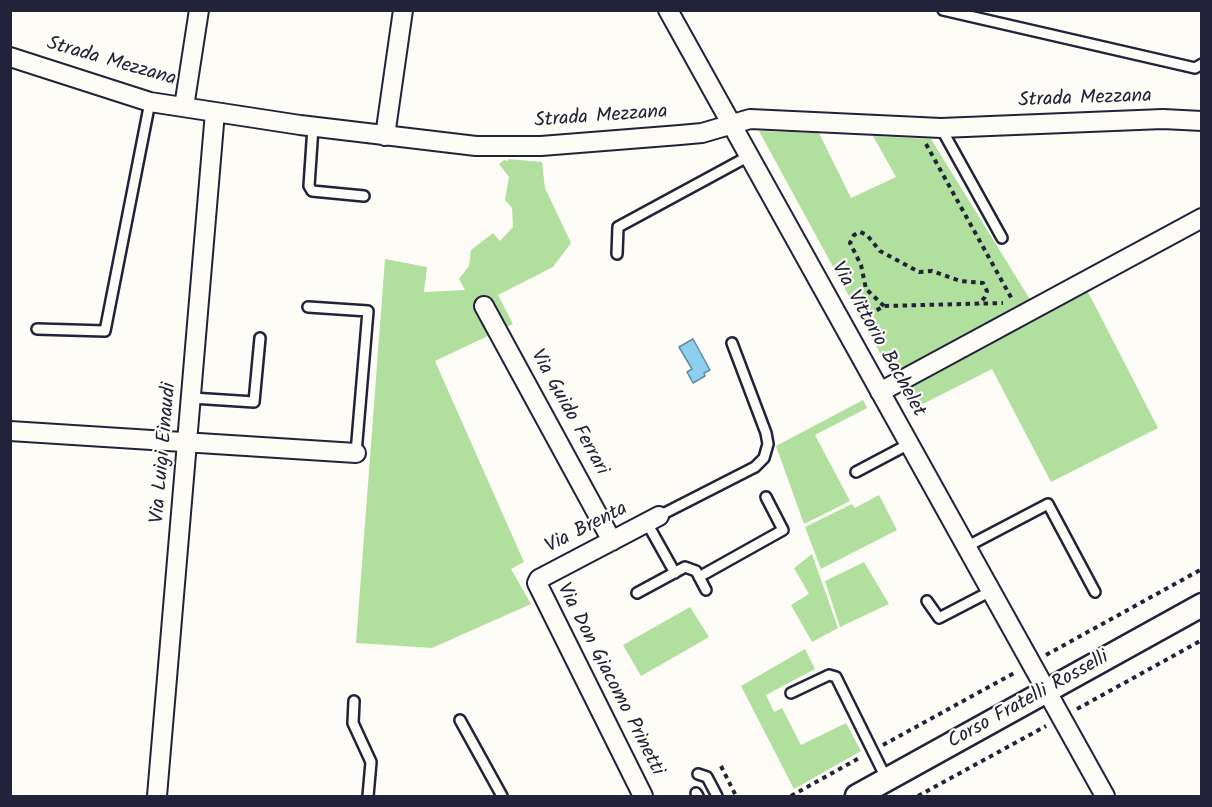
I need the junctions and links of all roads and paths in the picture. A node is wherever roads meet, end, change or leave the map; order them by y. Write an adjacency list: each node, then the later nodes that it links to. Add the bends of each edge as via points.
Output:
1 (200, 10): 8 (street)
2 (403, 10): 15 (street)
3 (668, 10): 11 (street, Via Vittorio Bachelet)
4 (944, 11): 6 (lane, via 1195,68)
5 (10, 57): 7 (street, Strada Mezzana)
6 (1202, 64)
7 (150, 102): 8 (street, Strada Mezzana); 26 (lane, via 105,331)
8 (184, 106): 9 (street, Strada Mezzana)
9 (215, 112): 12 (street, Strada Mezzana); 31 (street, Via Luigi Einaudi)
10 (1202, 121): 14 (street, Strada Mezzana, via 1163,119)
11 (731, 123): 13 (street, Strada Mezzana, via 777,118); 15 (street, Strada Mezzana, via 702,133 541,146 476,146); 16 (street, Via Vittorio Bachelet)
12 (314, 127): 15 (street, Strada Mezzana); 17 (lane, via 309,186 312,191)
13 (917, 128): 14 (street, Strada Mezzana); 25 (path)
14 (941, 128): 19 (lane)
15 (385, 135)
16 (749, 156): 20 (lane, via 618,227); 27 (street, Via Vittorio Bachelet)
17 (364, 196)
18 (1202, 218): 25 (street)
19 (1002, 238)
20 (617, 254)
21 (979, 304): 24 (path); 24 (path, via 987,291 982,283 960,281 932,271 919,272 879,251 860,232 850,243 861,265 866,289); 25 (path)
22 (308, 306): 35 (lane, via 368,311)
23 (484, 306): 39 (street, Via Guido Ferrari)
24 (884, 306): 27 (path)
25 (1018, 309): 30 (street)
26 (36, 329)
27 (845, 329): 30 (street, Via Vittorio Bachelet)
28 (260, 338): 31 (lane, via 254,402)
29 (732, 343): 38 (lane, via 765,433 768,444 764,458 756,467)
30 (880, 392): 34 (street, Via Vittorio Bachelet)
31 (192, 398): 33 (street, Via Luigi Einaudi)
32 (10, 431): 33 (street)
33 (188, 443): 35 (street); 60 (street, Via Luigi Einaudi)
34 (909, 444): 36 (lane); 40 (street, Via Vittorio Bachelet)
35 (356, 453)
36 (856, 472)
37 (766, 497): 43 (lane, via 783,530)
38 (653, 520): 39 (street, Via Brenta); 42 (lane)
39 (612, 541): 44 (street, Via Brenta)
40 (966, 547): 46 (street, Via Vittorio Bachelet); 47 (lane, via 1048,504)
41 (1202, 569): 51 (path)
42 (675, 573): 43 (lane, via 685,567 696,571); 48 (lane)
43 (699, 577): 45 (lane)
44 (537, 583): 63 (street, Via Don Giacomo Prinetti)
45 (706, 590)
46 (991, 591): 49 (lane, via 939,618); 51 (street, Via Vittorio Bachelet)
47 (1095, 592)
48 (637, 593)
49 (927, 601)
50 (1202, 605): 52 (street, Corso Fratelli Rosselli)
51 (1031, 663): 52 (street, Via Vittorio Bachelet); 56 (path)
52 (1047, 691): 59 (street, Corso Fratelli Rosselli); 68 (street, Via Vittorio Bachelet)
53 (791, 693): 56 (lane, via 829,675 836,677)
54 (354, 701): 61 (lane, via 353,723 371,762)
55 (460, 720): 62 (lane)
56 (873, 751): 59 (lane); 66 (path)
57 (721, 766): 65 (path)
58 (699, 774): 64 (lane, via 706,777)
59 (887, 780): 67 (street, Corso Fratelli Rosselli)
60 (157, 796)
61 (368, 796)
62 (502, 796)
63 (643, 796)
64 (717, 796)
65 (736, 796)
66 (791, 796)
67 (857, 796)
68 (1105, 796)

